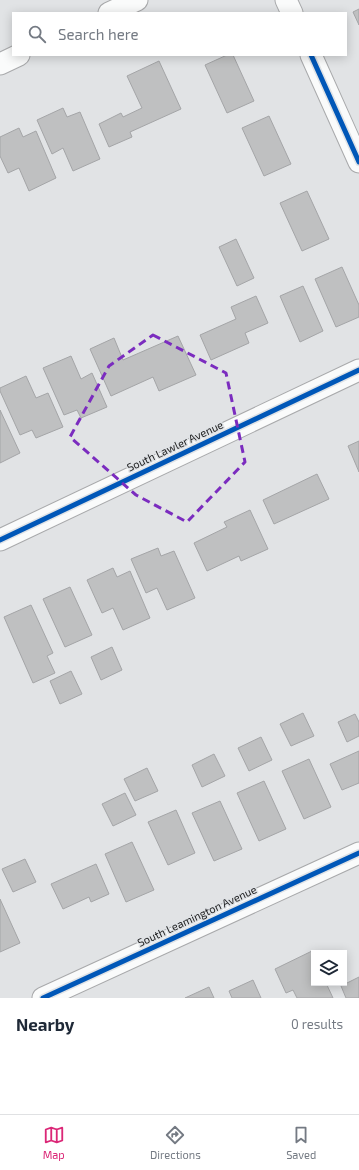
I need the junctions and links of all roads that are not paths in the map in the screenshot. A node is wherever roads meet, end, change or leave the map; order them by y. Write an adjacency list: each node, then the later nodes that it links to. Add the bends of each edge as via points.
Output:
1 (137, 0): 3 (street)
2 (286, 0): 4 (street)
3 (111, 12)
4 (292, 12)
5 (17, 56): 7 (street)
6 (311, 56): 8 (street)
7 (0, 64)
8 (359, 162)
9 (359, 370): 10 (street, South Lawler Avenue)
10 (0, 540)
11 (359, 853): 12 (street, South Leamington Avenue)
12 (43, 998)

